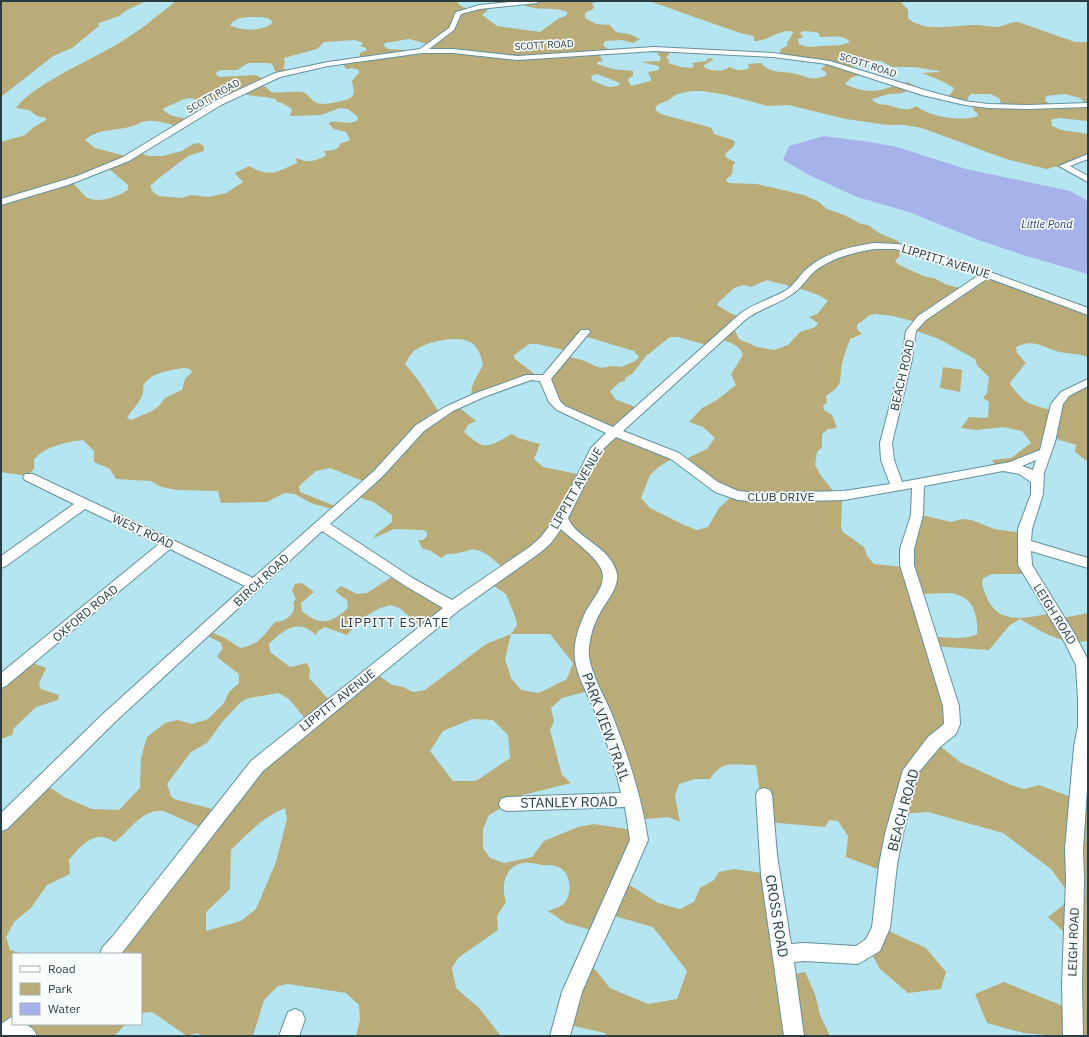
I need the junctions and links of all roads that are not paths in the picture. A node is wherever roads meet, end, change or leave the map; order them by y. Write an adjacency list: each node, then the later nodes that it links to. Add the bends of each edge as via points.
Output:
1 (537, 1): 2 (street, via 480,7 458,13 452,28)
2 (422, 51): 3 (street, SCOTT ROAD, via 453,51 526,58 654,49 773,55 828,62 925,94 965,103 1029,107); 6 (street, SCOTT ROAD, via 328,64 278,75 218,103 111,166 79,179)
3 (1088, 105)
4 (1088, 156): 5 (street, via 1063,166)
5 (1088, 178)
6 (1, 202)
7 (987, 274): 8 (street, LIPPITT AVENUE); 12 (street, LIPPITT AVENUE, via 890,245 869,246 831,258 811,269 792,290 738,320); 18 (street, BEACH ROAD, via 922,318 911,331 908,360 885,455)
8 (1088, 312)
9 (585, 332): 10 (street)
10 (545, 379): 12 (street, CLUB DRIVE, via 555,402 561,408); 21 (street, BIRCH ROAD, via 530,377 509,384 450,408 429,421 378,474)
11 (1088, 382): 13 (street, LEIGH ROAD, via 1065,394 1058,404)
12 (614, 432): 18 (street, CLUB DRIVE, via 675,456 718,488 736,495 839,497); 20 (street, LIPPITT AVENUE, via 597,448)
13 (1046, 452): 14 (street, CLUB DRIVE); 16 (street, LEIGH ROAD, via 1038,473)
14 (996, 469): 16 (street, CLUB DRIVE, via 1017,469 1031,475); 17 (street, CLUB DRIVE)
15 (29, 477): 19 (street, WEST ROAD)
16 (1038, 482): 23 (street, LEIGH ROAD, via 1037,494 1025,529)
17 (918, 483): 18 (street, CLUB DRIVE); 34 (street, BEACH ROAD, via 917,516 907,549 907,565 951,706 952,724 911,770 888,865 881,928 873,945 858,955 804,952)
18 (898, 487)
19 (84, 504): 22 (street, WEST ROAD); 24 (street)
20 (562, 518): 27 (street, LIPPITT AVENUE, via 536,549); 30 (street, PARK VIEW TRAIL, via 572,532 604,560 610,575 607,590 586,628 582,656 586,676 603,712)
21 (321, 524): 26 (street, BIRCH ROAD); 27 (street, via 409,582)
22 (169, 543): 26 (street, WEST ROAD); 28 (street, OXFORD ROAD)
23 (1024, 544): 25 (street); 37 (street, LEIGH ROAD, via 1025,565 1083,665 1086,726 1074,849)
24 (1, 563)
25 (1088, 563)
26 (256, 585): 32 (street, BIRCH ROAD, via 110,718)
27 (453, 607): 33 (street, LIPPITT AVENUE, via 257,766)
28 (1, 682)
29 (764, 795): 34 (street, CROSS ROAD, via 767,854)
30 (632, 800): 31 (street, STANLEY ROAD); 35 (street, PARK VIEW TRAIL, via 639,840 572,992)
31 (507, 804)
32 (1, 824)
33 (110, 953)
34 (783, 954): 36 (street, CROSS ROAD)
35 (560, 1036)
36 (794, 1036)
37 (1073, 1036)

